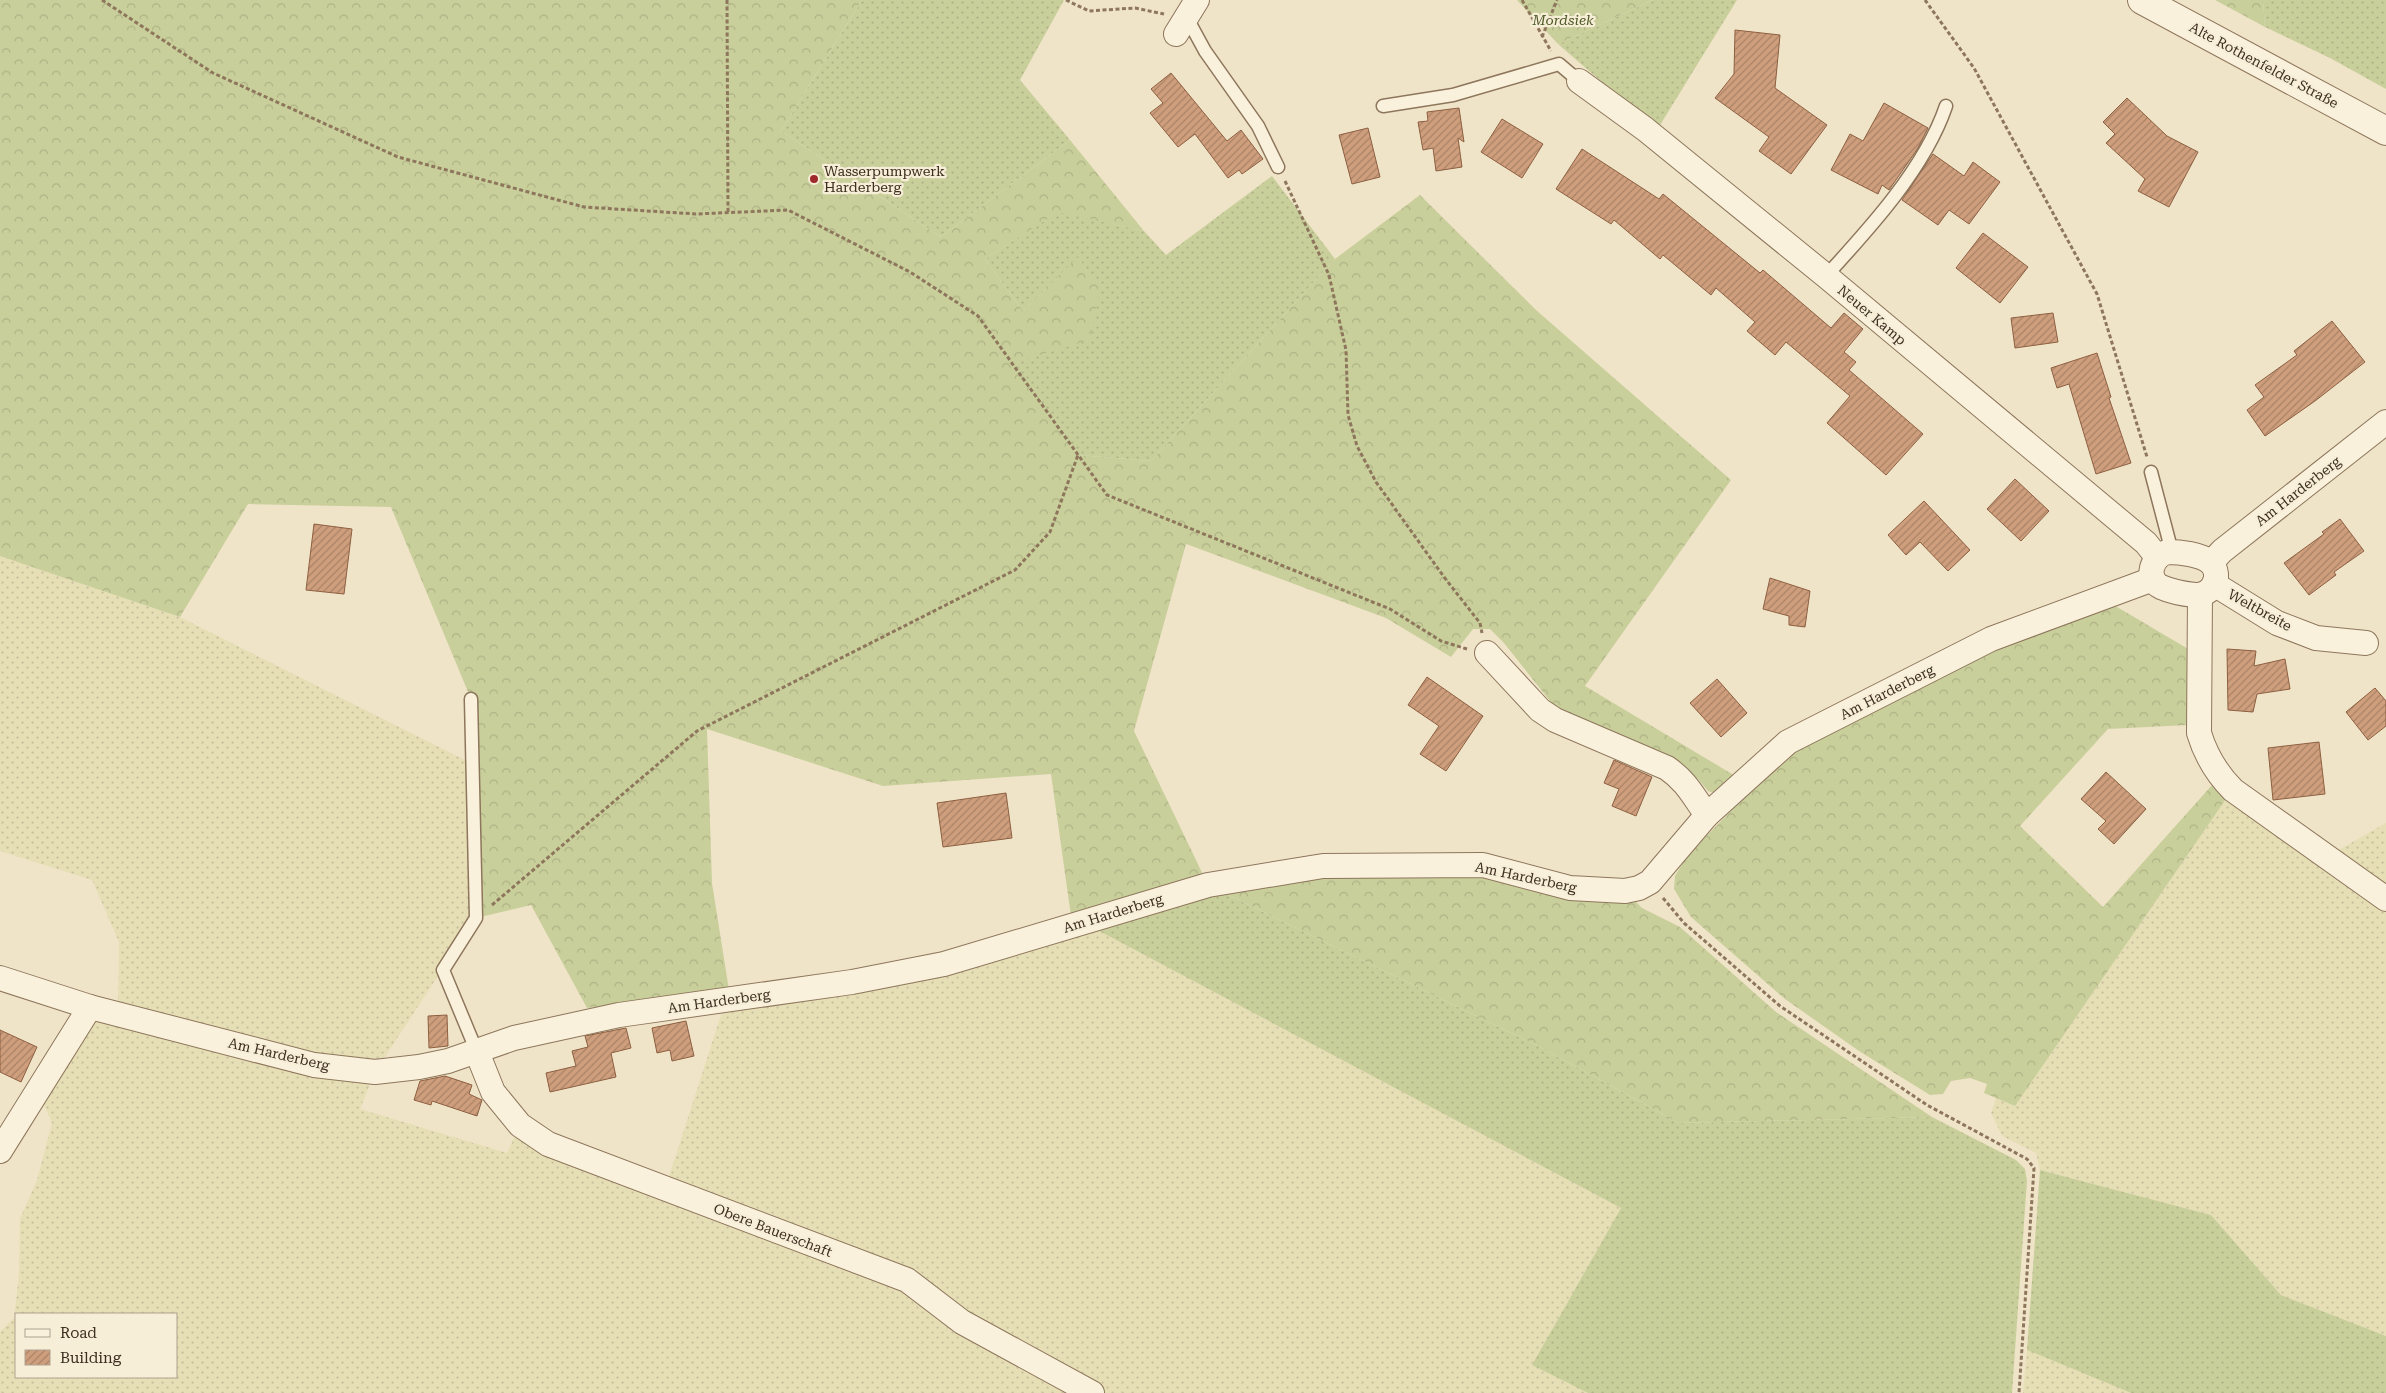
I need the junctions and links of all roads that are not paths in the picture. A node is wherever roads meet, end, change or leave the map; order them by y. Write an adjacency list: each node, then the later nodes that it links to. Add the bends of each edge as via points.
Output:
1 (2142, 0): 6 (street, Alte Rothenfelder Straße)
2 (1187, 18): 7 (lane, via 1204,51 1258,126)
3 (1579, 81): 4 (lane, via 1559,64 1453,95); 8 (street, Neuer Kamp, via 1645,129)
4 (1383, 106)
5 (1946, 106): 8 (lane, via 1929,146 1872,225)
6 (2386, 130)
7 (1278, 167)
8 (1826, 276): 11 (street, Neuer Kamp, via 2146,543)
9 (2386, 422): 12 (street, Am Harderberg, via 2222,551)
10 (2151, 472): 11 (lane, via 2171,539)
11 (2161, 563): 12 (street, via 2200,557); 12 (street, via 2157,584 2167,589); 16 (street, Am Harderberg, via 1992,639 1788,742)
12 (2208, 581): 13 (street, Weltbreite, via 2278,623 2316,638); 17 (street, via 2199,733 2205,754 2232,790)
13 (2366, 643)
14 (1487, 653): 16 (street, via 1540,710 1555,720 1679,776)
15 (471, 699): 20 (lane, via 476,918 443,970)
16 (1707, 815): 20 (street, Am Harderberg, via 1650,882 1626,891 1570,888 1483,865 1323,866 1208,885 944,964 852,982 618,1015 514,1038)
17 (2386, 899)
18 (0, 978): 19 (street, Am Harderberg)
19 (90, 1007): 20 (street, Am Harderberg, via 314,1065 367,1071 419,1067); 21 (street)
20 (477, 1052): 22 (street, Obere Bauerschaft, via 493,1092 520,1125 548,1144 907,1280 962,1322)
21 (0, 1151)
22 (1092, 1393)

